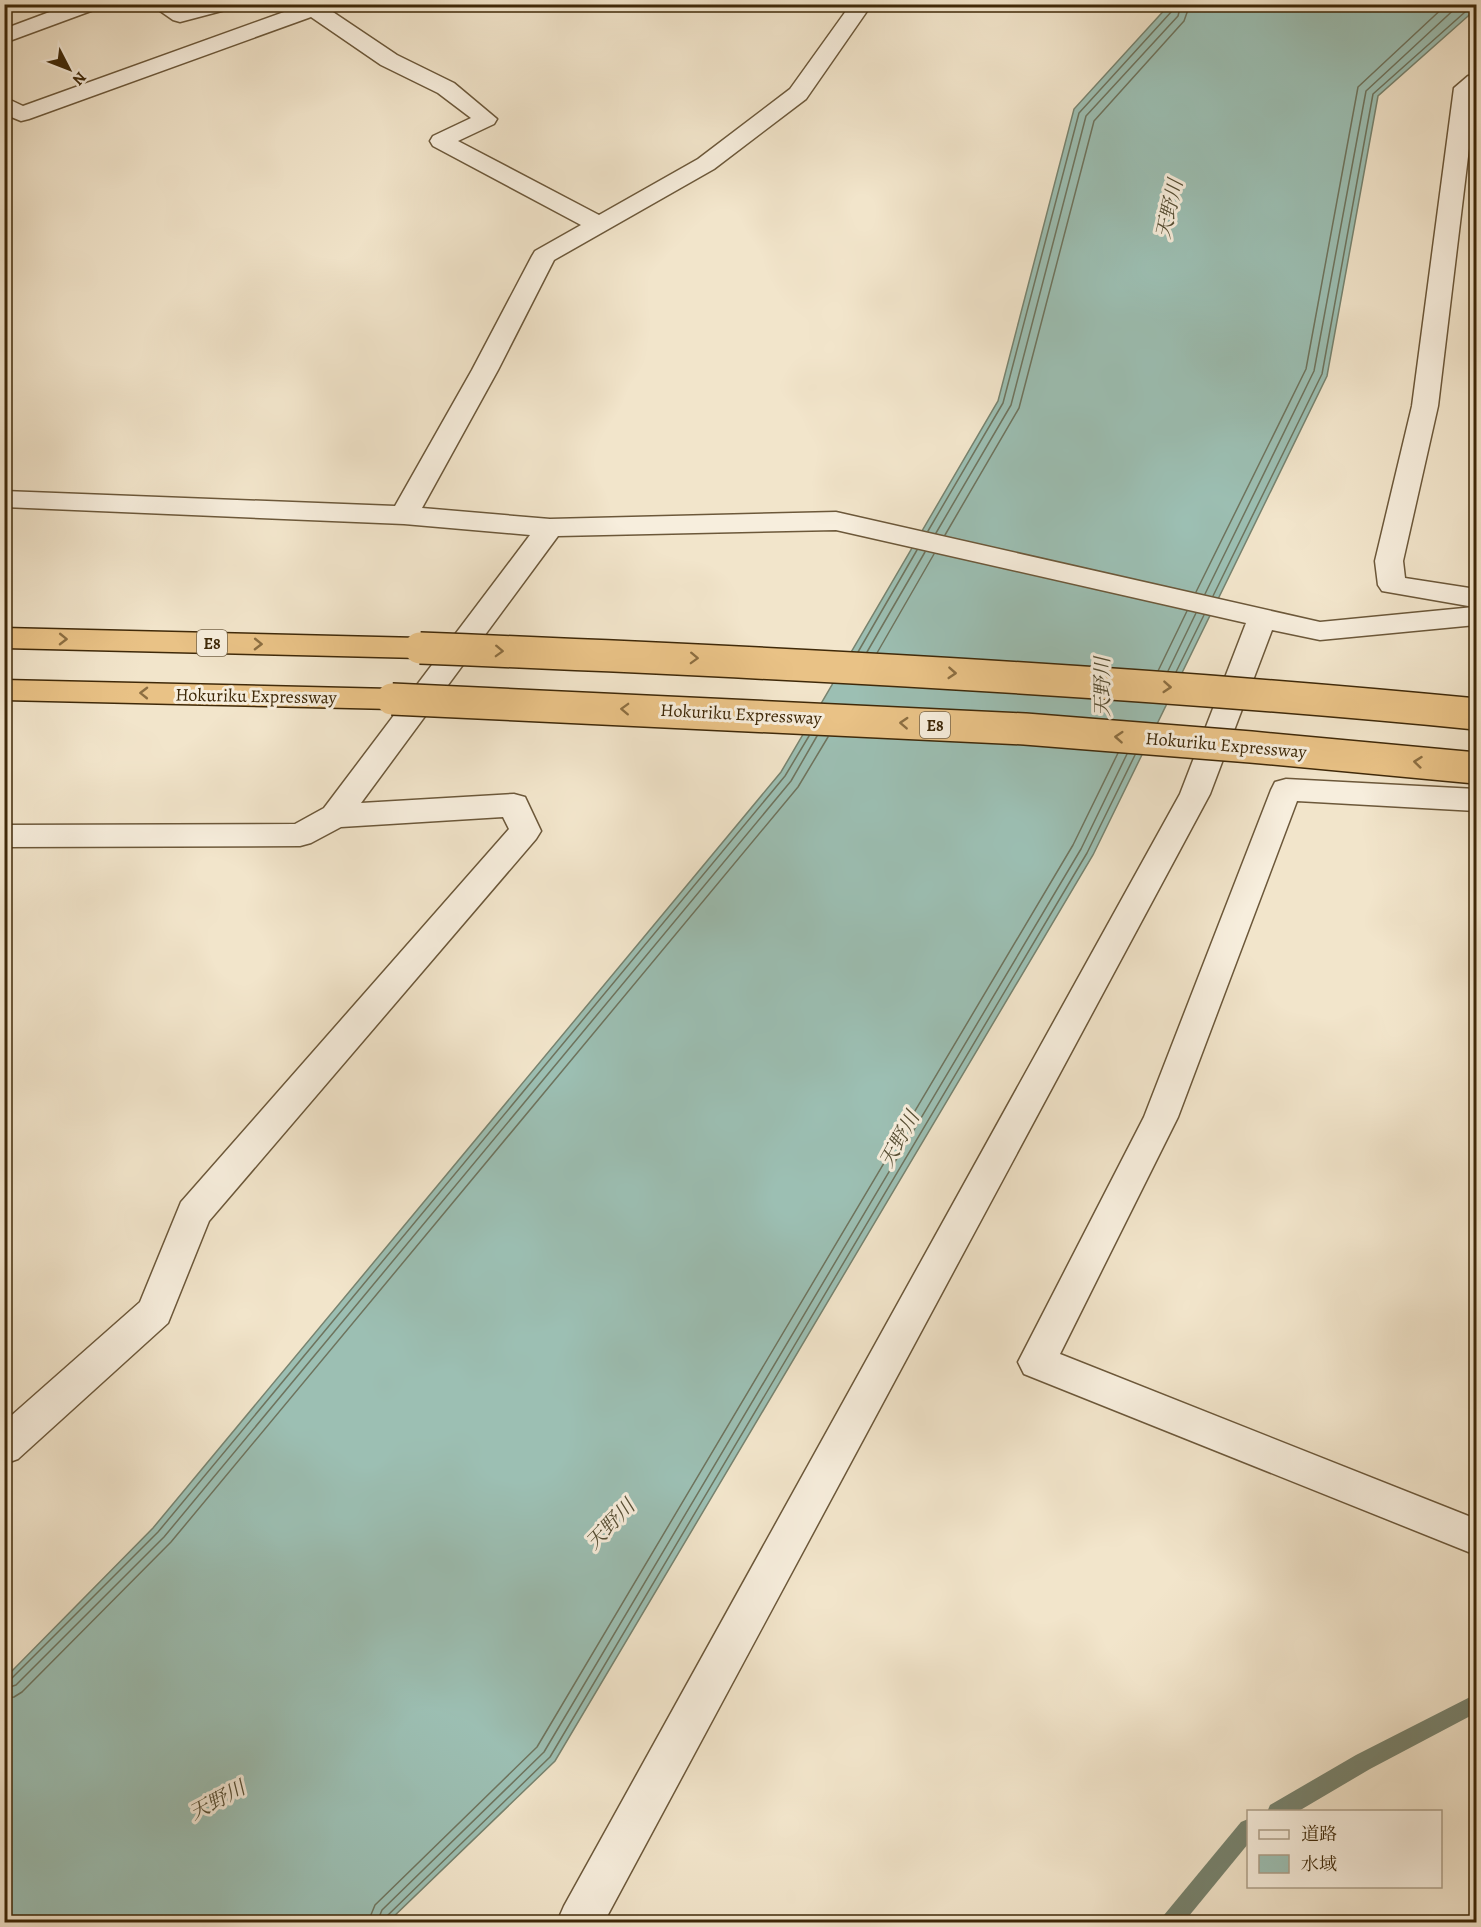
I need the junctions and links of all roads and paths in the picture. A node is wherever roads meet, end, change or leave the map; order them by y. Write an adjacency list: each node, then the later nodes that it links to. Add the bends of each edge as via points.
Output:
1 (92, 4): 6 (street)
2 (160, 4): 3 (street, via 180,15)
3 (226, 4)
4 (862, 4): 9 (street, via 798,94 706,164)
5 (310, 7): 8 (street, via 21,114); 9 (street, via 389,60 446,88 486,119 441,141)
6 (4, 37)
7 (1476, 81): 13 (street, via 1466,88 1425,406 1389,561 1392,585)
8 (4, 104)
9 (598, 225): 11 (street, via 544,256)
10 (4, 499): 11 (street)
11 (404, 515): 12 (street)
12 (550, 528): 15 (street, via 836,521); 21 (street)
13 (1476, 598)
14 (1476, 616): 15 (street, via 1320,631)
15 (1262, 618): 25 (street, via 1195,794)
16 (4, 638): 18 (highway, E8, one-way to 18, bridge, via 750,660 1311,697)
17 (4, 690): 19 (highway, Hokuriku Expressway / E8, one-way to 17, bridge, via 1026,729 726,713 392,699)
18 (1476, 714)
19 (1476, 768)
20 (1476, 800): 24 (street, via 1286,790 1161,1117 1037,1362)
21 (335, 816): 22 (street, via 300,834); 23 (street, via 514,806 525,831 194,1213 155,1312)
22 (4, 836)
23 (4, 1447)
24 (1476, 1537)
25 (580, 1923)

